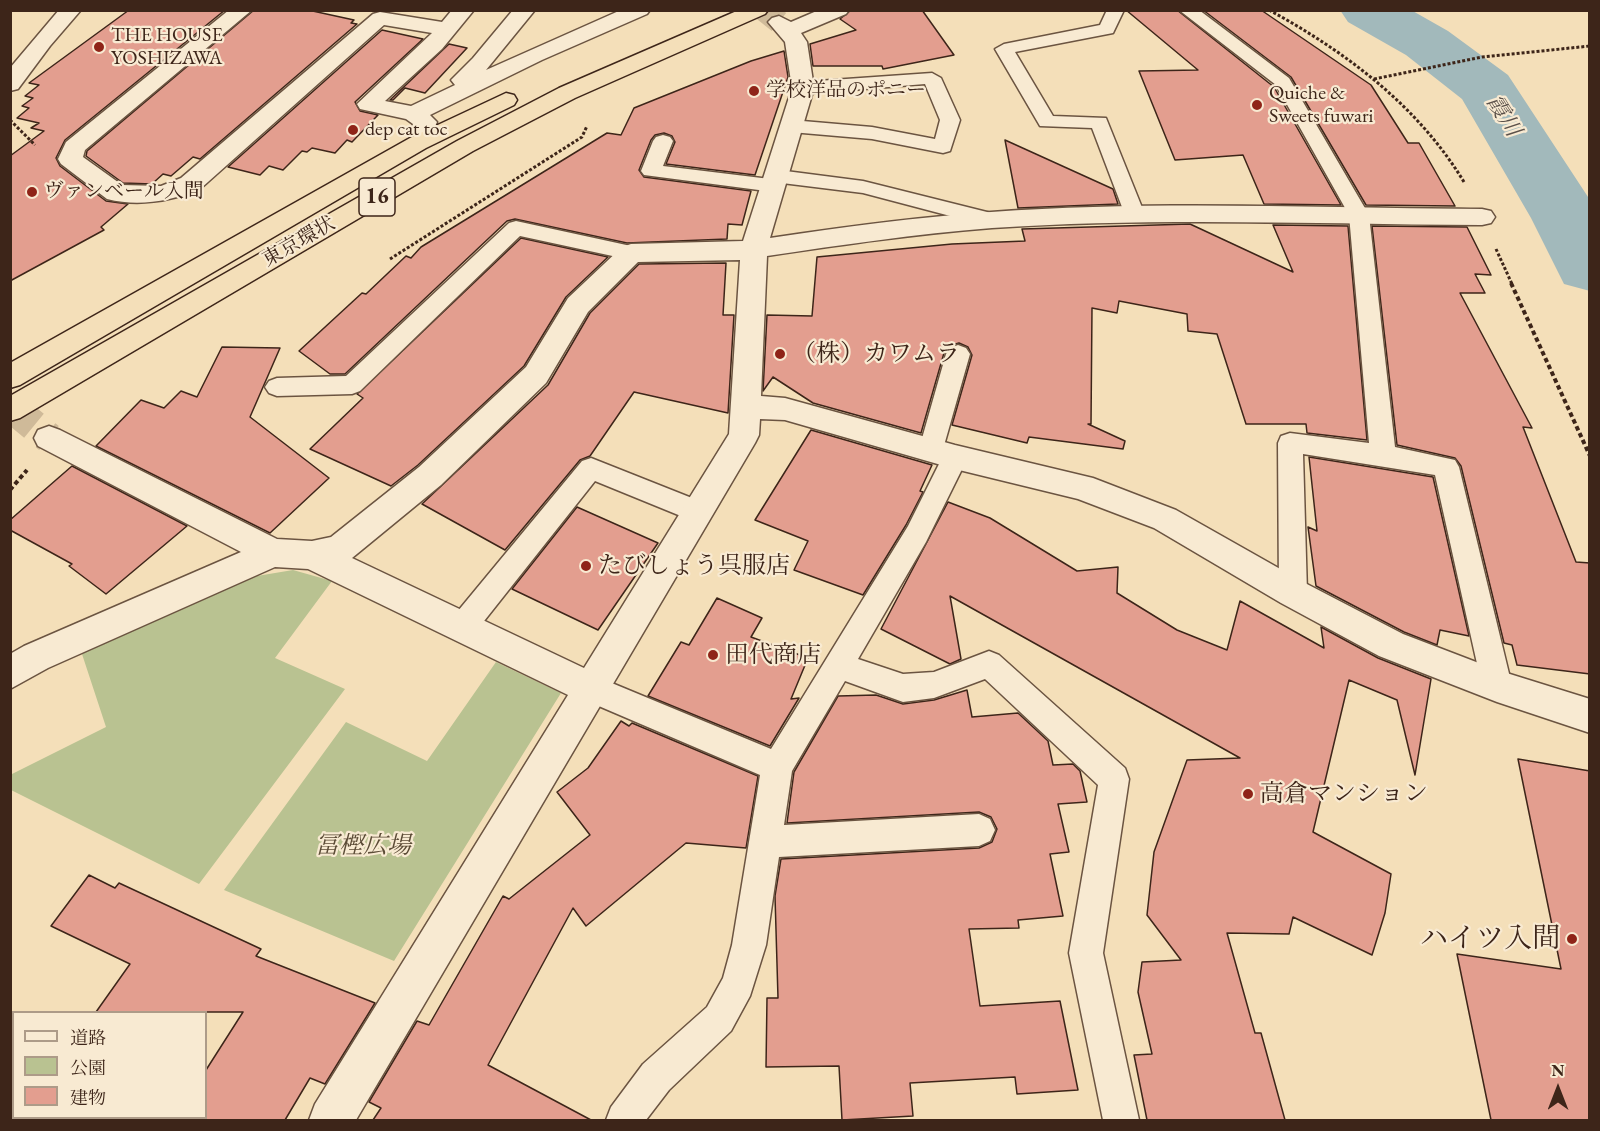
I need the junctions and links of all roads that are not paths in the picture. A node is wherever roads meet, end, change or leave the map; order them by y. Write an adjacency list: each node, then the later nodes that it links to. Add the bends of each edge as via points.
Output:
1 (71, 10): 12 (street)
2 (242, 10): 11 (street, via 74,147 70,159 116,193 163,194 190,184 380,18)
3 (464, 10): 11 (street)
4 (525, 10): 14 (street, via 481,63)
5 (640, 10): 14 (street)
6 (707, 10): 18 (highway, 東京環状 / 16, via 553,77)
7 (839, 10): 10 (street)
8 (1116, 10): 20 (lane, via 1107,29 1004,49 1047,122 1099,122)
9 (1187, 10): 21 (lane, via 1283,82)
10 (775, 21): 13 (street, via 796,42); 30 (highway, 東京環状 / 16, via 567,93 465,146)
11 (446, 29): 15 (street, via 368,104)
12 (10, 84)
13 (803, 88): 16 (street); 16 (lane, via 932,78 950,120 943,147 872,132)
14 (435, 103): 15 (street)
15 (414, 114): 18 (street, via 426,122)
16 (791, 126): 19 (street)
17 (663, 141): 19 (lane, via 651,171)
18 (418, 143): 27 (highway, 東京環状 / 16)
19 (776, 181): 23 (lane, via 863,187); 24 (street)
20 (1135, 215): 21 (street); 23 (street)
21 (1359, 215): 22 (street); 33 (lane)
22 (1482, 217)
23 (992, 220): 24 (street)
24 (754, 247): 25 (street, via 738,251); 29 (street)
25 (631, 253): 28 (lane, via 516,228 352,385); 36 (street, via 578,305 536,375 494,418 340,549)
26 (958, 354): 32 (lane)
27 (16, 369)
28 (277, 387)
29 (745, 407): 32 (street, via 785,409); 34 (street, via 744,435)
30 (10, 410)
31 (49, 438): 35 (street)
32 (943, 453): 37 (street, via 1082,487 1166,519); 39 (lane, via 917,534)
33 (1383, 455): 37 (lane, via 1290,443); 41 (lane, via 1446,467)
34 (698, 512): 38 (lane, via 591,468); 42 (street)
35 (273, 553): 36 (street); 40 (street, via 36,657)
36 (312, 555): 38 (street)
37 (1293, 593): 41 (street, via 1391,645)
38 (463, 626): 42 (street)
39 (838, 665): 44 (lane); 49 (lane, via 903,688 934,685 989,664 1114,779 1086,953)
40 (10, 673)
41 (1497, 686): 43 (street)
42 (590, 687): 44 (lane); 47 (street)
43 (1590, 717)
44 (777, 767): 46 (lane)
45 (979, 830): 46 (lane)
46 (766, 842): 48 (lane, via 749,945 738,984 719,1019 656,1077)
47 (332, 1120)
48 (624, 1120)
49 (1121, 1120)

